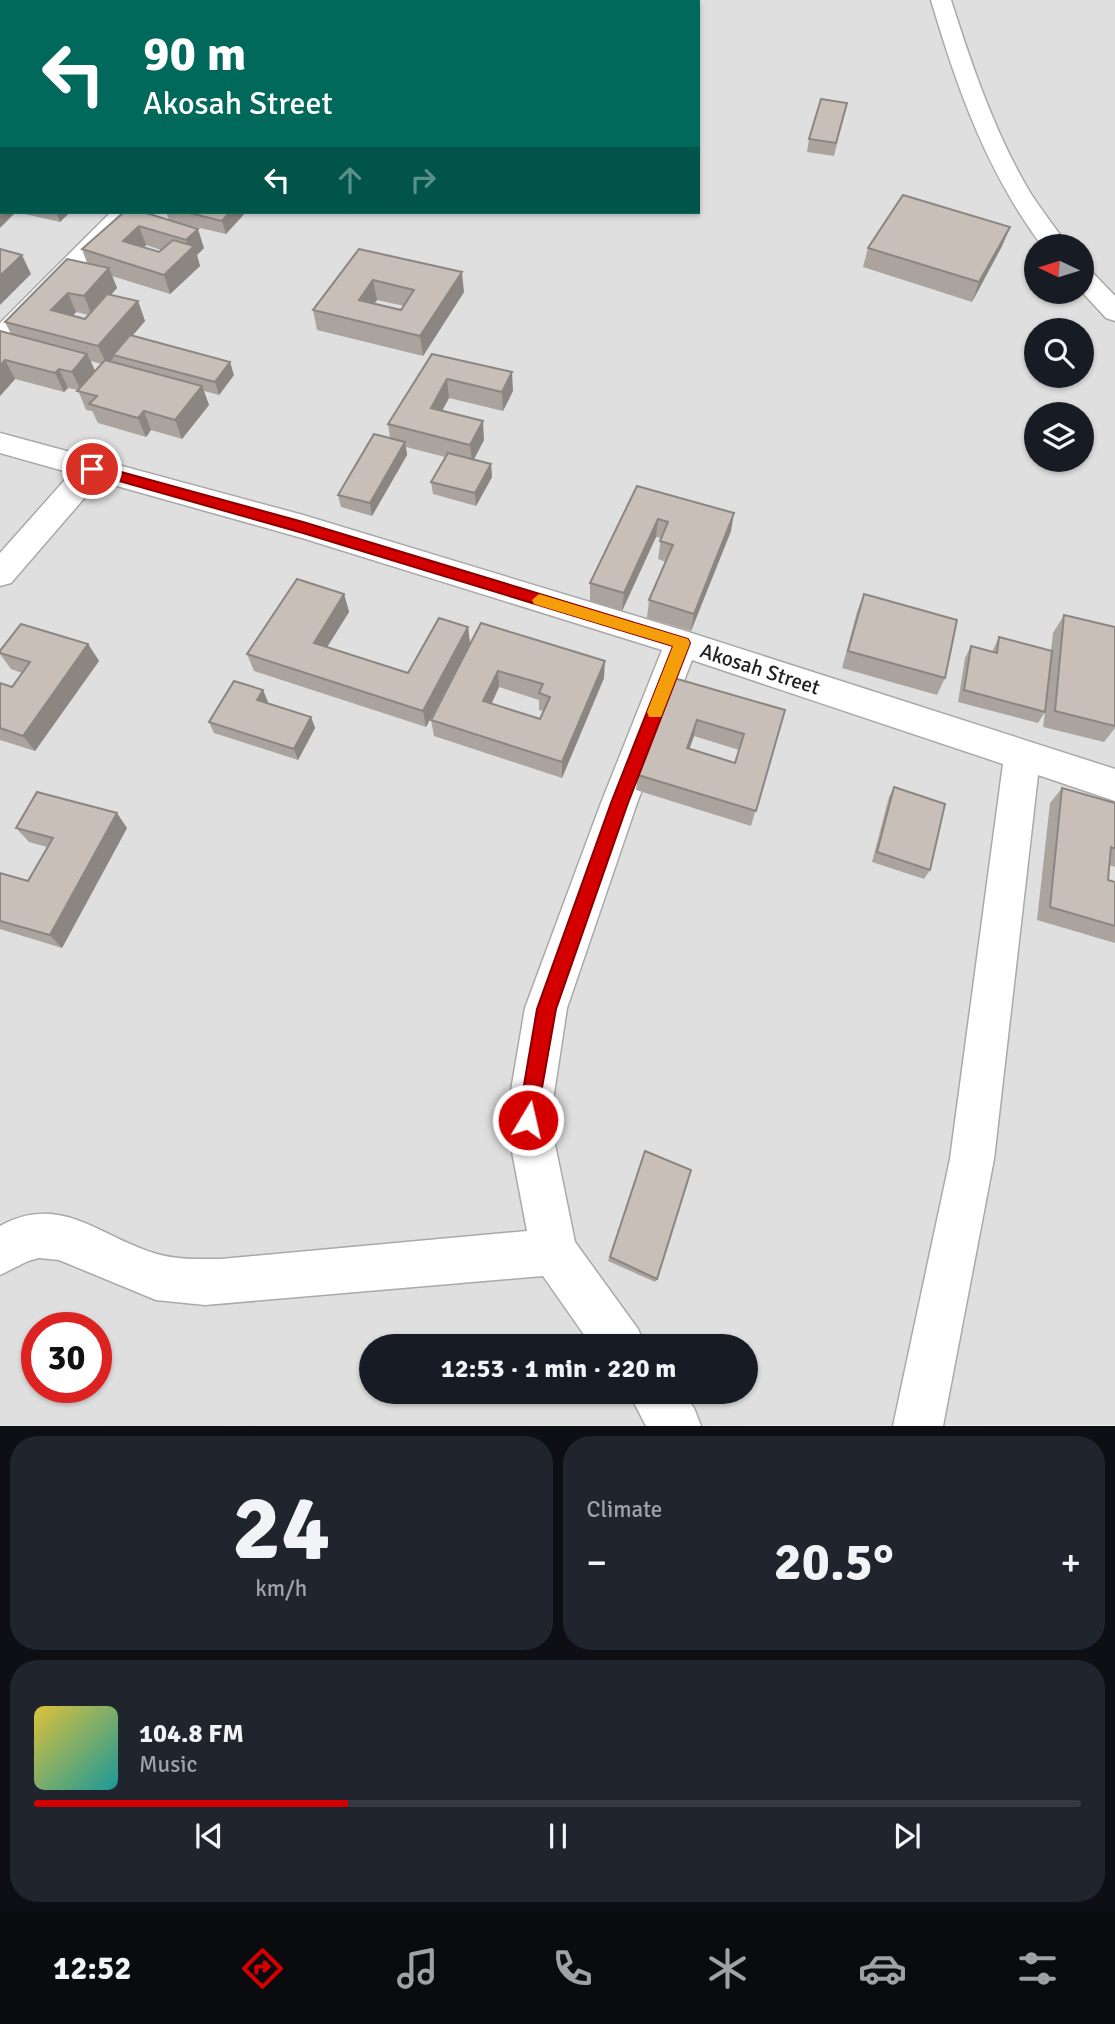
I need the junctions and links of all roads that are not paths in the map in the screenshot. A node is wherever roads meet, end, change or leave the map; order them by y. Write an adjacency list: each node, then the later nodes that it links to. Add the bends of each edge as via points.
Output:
1 (941, 0): 3 (street, via 989,134)
2 (123, 214): 6 (street)
3 (1046, 234)
4 (1094, 290): 5 (street)
5 (1115, 312)
6 (0, 339)
7 (0, 443): 8 (street, Akosah Street)
8 (92, 469): 9 (street); 10 (street, Akosah Street, via 303,527)
9 (0, 574)
10 (682, 643): 11 (street, Akosah Street); 14 (street, via 546,1009 528,1120)
11 (1022, 755): 12 (street, Akosah Street); 18 (street, via 972,1159)
12 (1115, 785)
13 (0, 1252): 14 (street, via 36,1235 60,1235 153,1277 181,1282)
14 (554, 1252): 15 (street)
15 (612, 1334)
16 (661, 1404): 17 (street)
17 (676, 1426)
18 (918, 1426)

